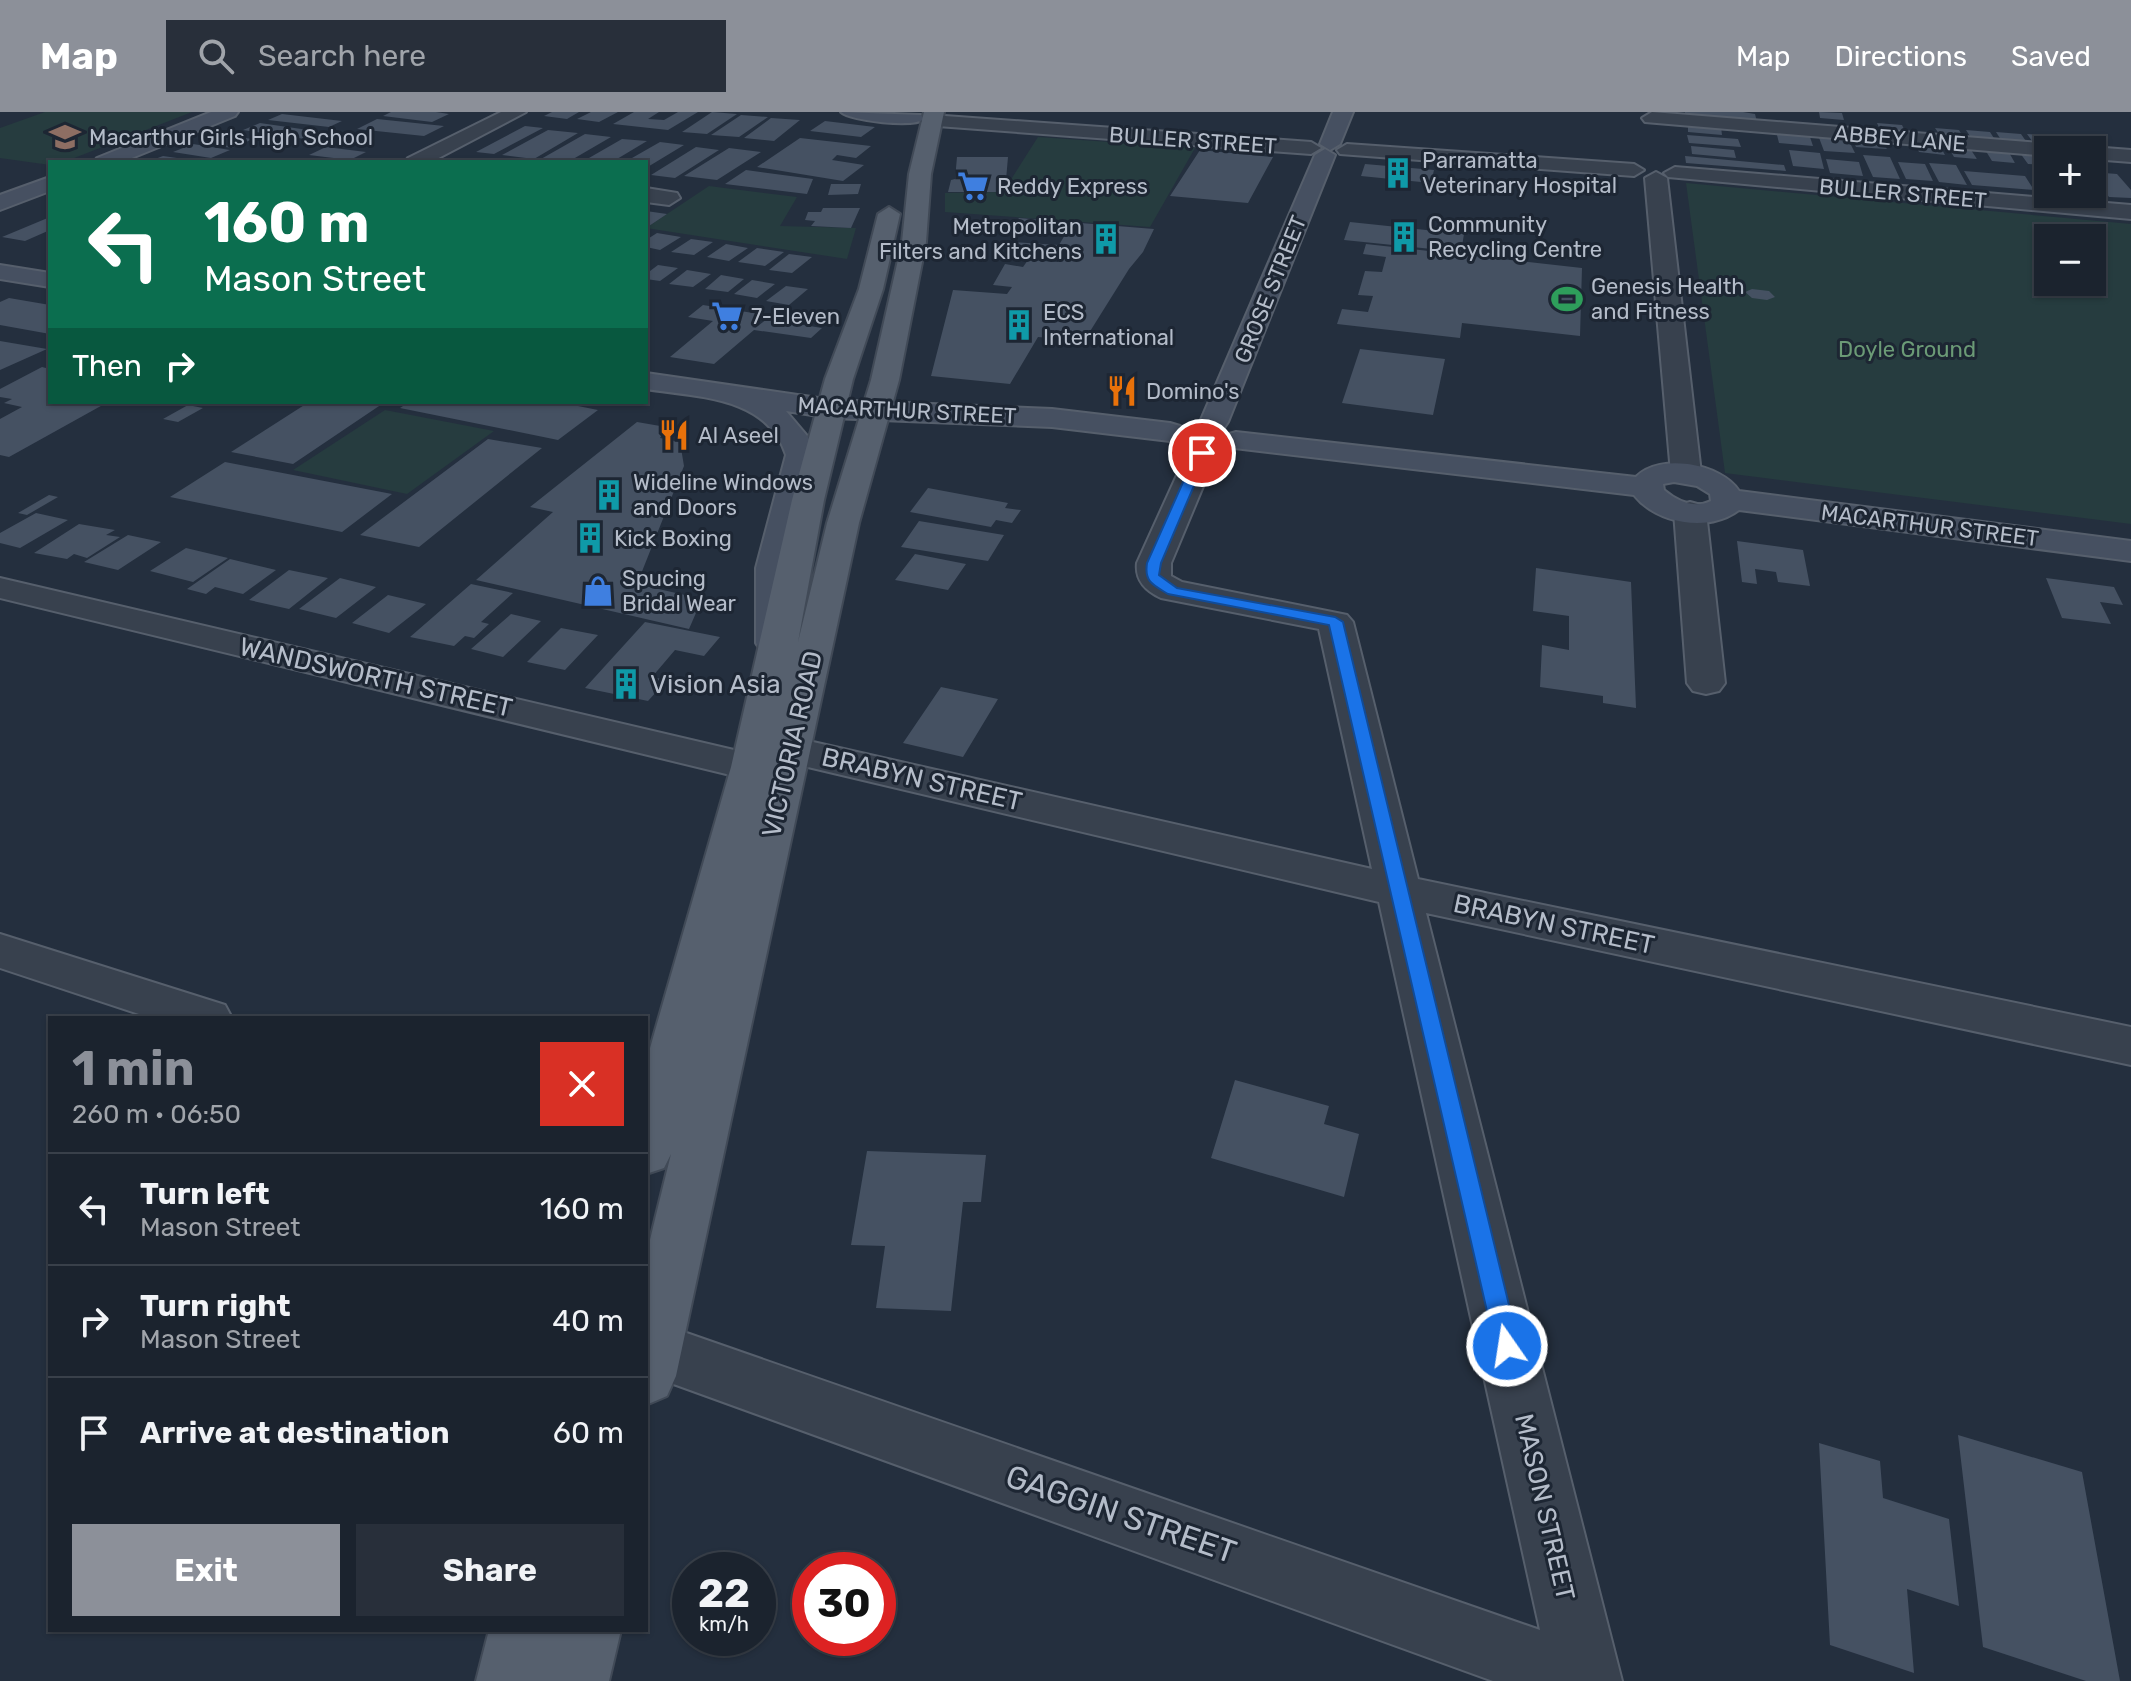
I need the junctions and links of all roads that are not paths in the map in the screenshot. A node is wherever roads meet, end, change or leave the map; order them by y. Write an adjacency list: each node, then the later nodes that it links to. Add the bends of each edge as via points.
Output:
1 (228, 112): 13 (street)
2 (516, 112): 14 (street)
3 (851, 112): 6 (street)
4 (1060, 112): 8 (street)
5 (1343, 112): 9 (street, GROSE STREET)
6 (924, 116): 8 (street, BULLER STREET); 25 (main road, VICTORIA ROAD); 26 (main road, VICTORIA ROAD, via 914,242)
7 (1653, 121): 10 (street, ABBEY LANE)
8 (1047, 129): 9 (street, BULLER STREET)
9 (1328, 149): 15 (street, BULLER STREET); 27 (street, GROSE STREET)
10 (2034, 149)
11 (2106, 154): 12 (street)
12 (2131, 156)
13 (109, 160)
14 (419, 160)
15 (1656, 169): 20 (street, BULLER STREET); 28 (street)
16 (48, 184): 19 (street)
17 (648, 195): 18 (street)
18 (669, 198)
19 (0, 203)
20 (2131, 212)
21 (0, 272): 22 (street)
22 (48, 280)
23 (648, 381): 24 (street, MACARTHUR STREET)
24 (736, 396): 25 (street, MACARTHUR STREET); 34 (street, via 785,424 801,455 773,568)
25 (832, 409): 26 (street, MACARTHUR STREET); 34 (main road, VICTORIA ROAD)
26 (877, 412): 27 (street, MACARTHUR STREET, via 1052,418); 36 (main road, VICTORIA ROAD, via 843,523)
27 (1205, 437): 29 (street, MACARTHUR STREET); 38 (street, MASON STREET, via 1154,563 1155,581 1173,591 1335,622)
28 (1686, 473): 29 (street, via 1653,477); 30 (street, via 1720,486)
29 (1646, 487): 31 (street, via 1659,503)
30 (1729, 499): 31 (street, via 1714,512); 32 (street, MACARTHUR STREET)
31 (1690, 512): 35 (street)
32 (2131, 551)
33 (0, 588): 37 (street, WANDSWORTH STREET)
34 (774, 670): 37 (main road, VICTORIA ROAD)
35 (1706, 683)
36 (791, 750): 38 (street, BRABYN STREET); 43 (main road, VICTORIA ROAD)
37 (751, 767): 42 (main road, VICTORIA ROAD)
38 (1399, 891): 41 (street, BRABYN STREET); 48 (street, MASON STREET)
39 (0, 951): 40 (street)
40 (202, 1016)
41 (2131, 1046)
42 (648, 1145)
43 (649, 1363): 48 (street, GAGGIN STREET)
44 (522, 1632): 46 (main road)
45 (587, 1632): 47 (main road)
46 (510, 1681)
47 (575, 1681)
48 (1586, 1681)

